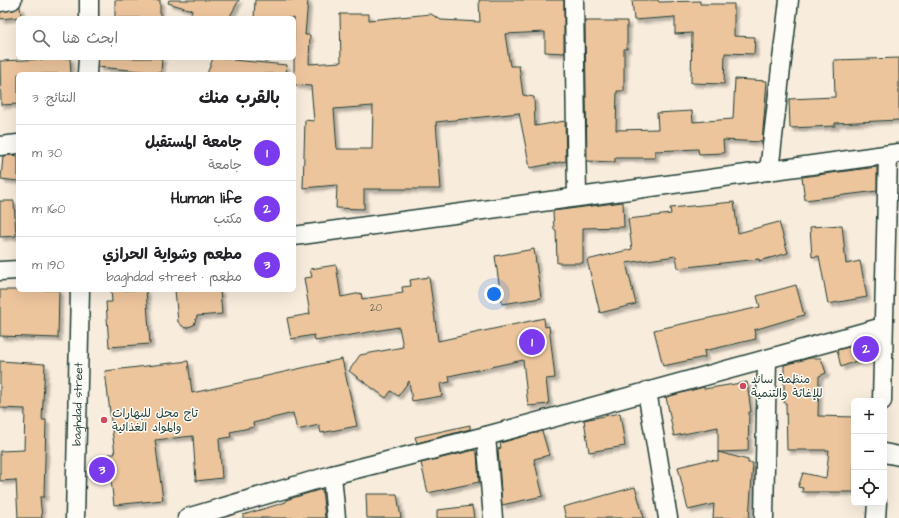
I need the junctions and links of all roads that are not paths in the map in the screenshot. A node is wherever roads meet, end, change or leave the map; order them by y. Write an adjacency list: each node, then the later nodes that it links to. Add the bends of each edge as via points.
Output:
1 (12, 0): 5 (street)
2 (89, 0): 6 (street)
3 (574, 0): 13 (street)
4 (789, 0): 12 (street)
5 (0, 2)
6 (89, 16)
7 (88, 60): 8 (street)
8 (87, 72)
9 (16, 144): 10 (street)
10 (0, 146)
11 (894, 154): 12 (street); 18 (street)
12 (769, 170): 13 (street)
13 (577, 196): 14 (street)
14 (296, 236)
15 (16, 270): 16 (street)
16 (0, 271)
17 (80, 292): 27 (street, baghdad street)
18 (883, 327): 19 (street); 21 (street)
19 (767, 359): 20 (street); 32 (street)
20 (648, 391): 22 (street); 31 (street)
21 (882, 398)
22 (486, 436): 25 (street); 30 (street)
23 (887, 454): 24 (street)
24 (899, 456)
25 (332, 475): 28 (street); 29 (street)
26 (877, 506): 33 (street)
27 (75, 518)
28 (187, 518)
29 (336, 518)
30 (493, 518)
31 (668, 518)
32 (764, 518)
33 (876, 518)

